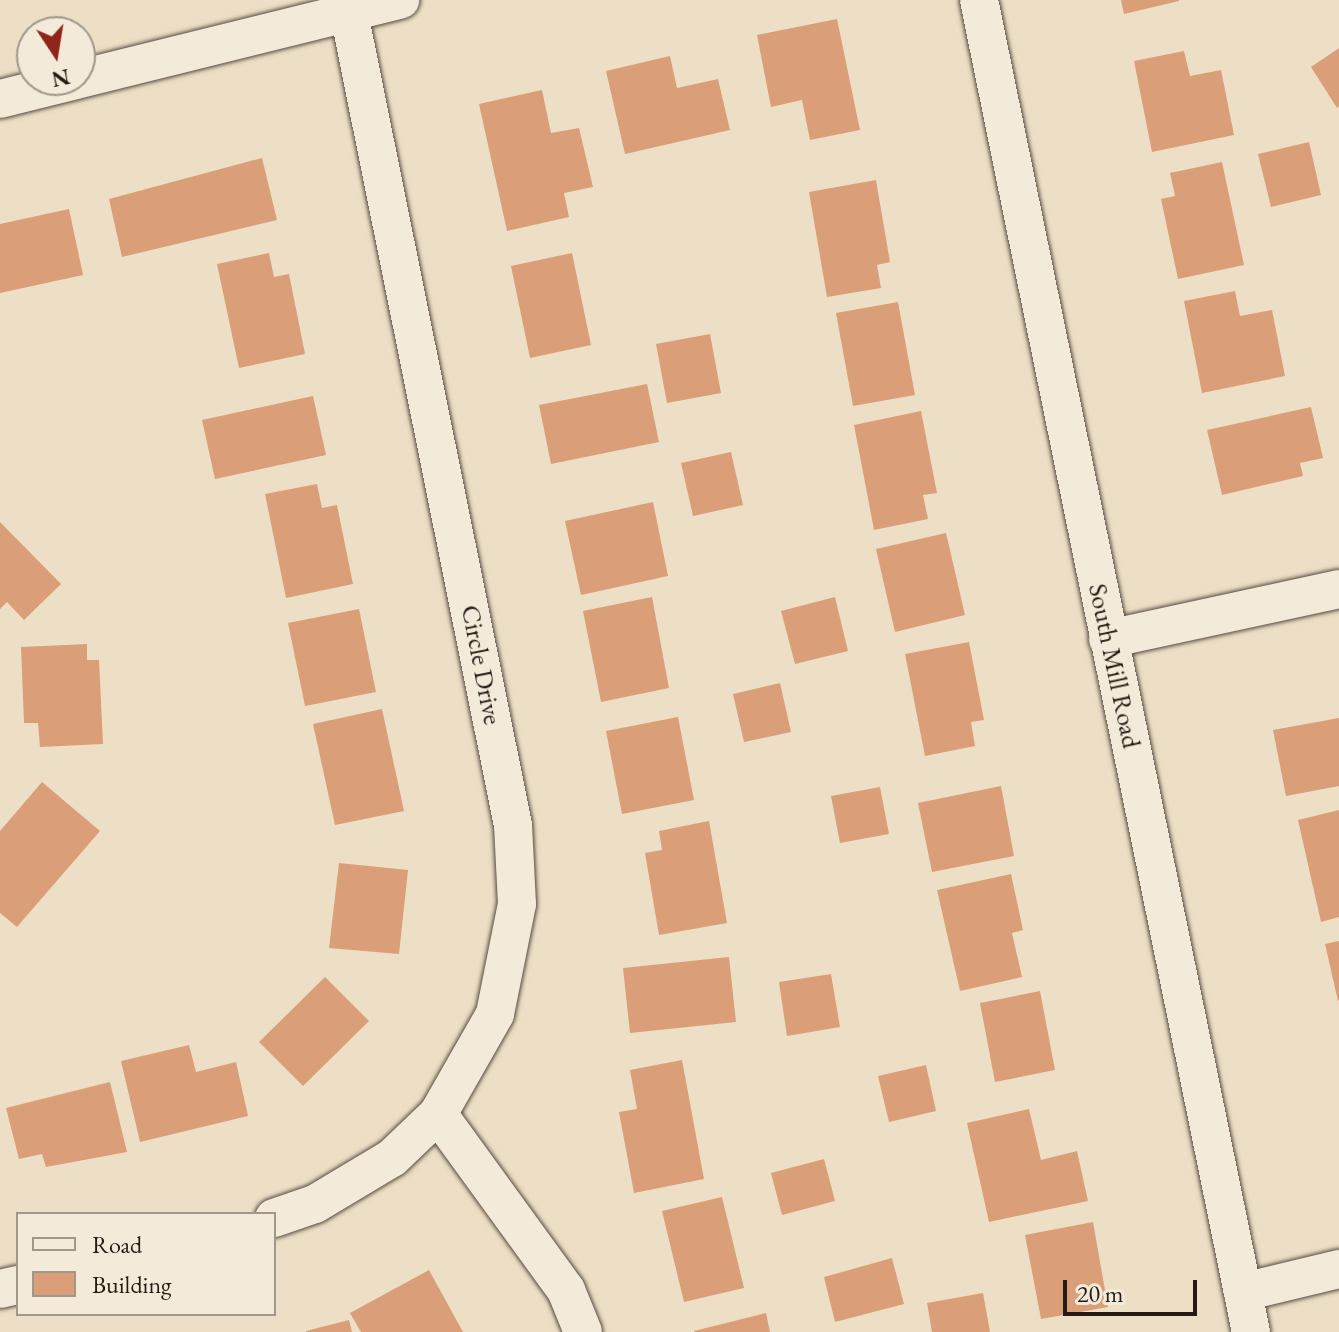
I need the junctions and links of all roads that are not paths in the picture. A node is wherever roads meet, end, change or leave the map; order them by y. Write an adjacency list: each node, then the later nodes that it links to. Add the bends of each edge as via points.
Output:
1 (400, 0): 3 (street)
2 (979, 0): 6 (street, South Mill Road)
3 (349, 13): 4 (street); 7 (street, Circle Drive, via 513,825 517,904 495,1014)
4 (96, 76)
5 (1339, 589): 6 (street)
6 (1108, 639): 10 (street, South Mill Road)
7 (438, 1114): 8 (street, Circle Drive, via 392,1158 315,1204); 11 (street, via 566,1290)
8 (276, 1217)
9 (1339, 1269): 10 (street)
10 (1243, 1292): 12 (street, South Mill Road)
11 (583, 1332)
12 (1251, 1332)

